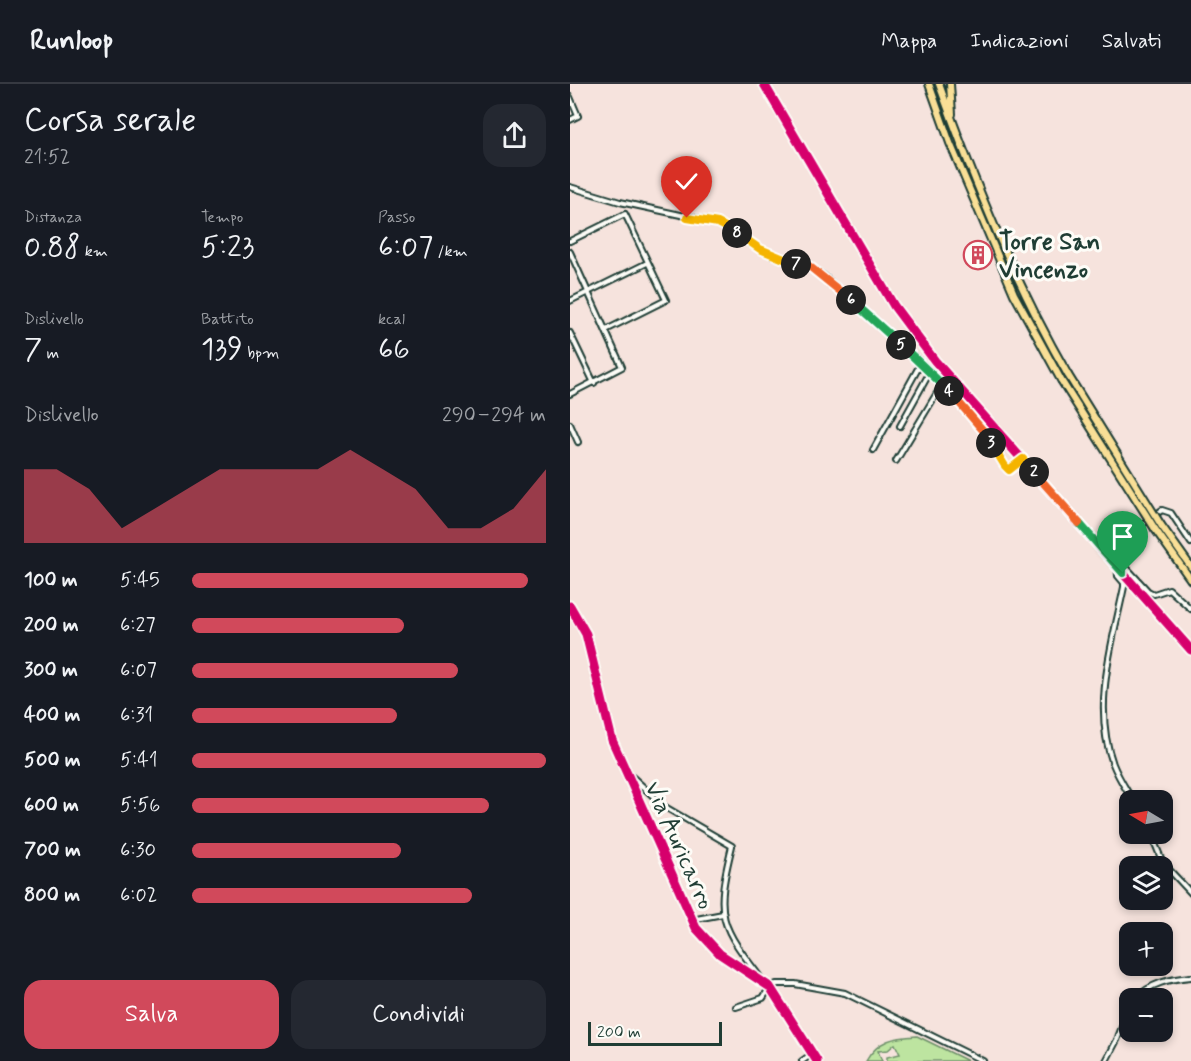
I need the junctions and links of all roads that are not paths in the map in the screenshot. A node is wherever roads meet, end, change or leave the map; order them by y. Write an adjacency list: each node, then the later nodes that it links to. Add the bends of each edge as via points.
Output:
1 (764, 84): 25 (street, via 894,306 935,361)
2 (928, 84): 27 (highway, bridge, via 1014,294 1061,380)
3 (939, 84): 7 (highway)
4 (950, 84): 7 (highway)
5 (570, 97): 6 (street, via 579,116)
6 (570, 120)
7 (954, 126): 27 (highway, bridge, via 1023,293)
8 (570, 187): 16 (street, via 718,223 777,257 809,266)
9 (570, 241): 11 (street, via 625,214)
10 (570, 252): 12 (street)
11 (647, 263): 12 (street); 14 (street, via 666,300)
12 (588, 291): 13 (street); 14 (street)
13 (570, 301)
14 (606, 330): 18 (street, via 622,367)
15 (570, 333): 18 (street)
16 (921, 363): 17 (street); 24 (street)
17 (930, 372): 19 (street); 22 (street)
18 (594, 382): 20 (street)
19 (943, 383): 25 (street, via 987,435 1009,470); 26 (street)
20 (570, 394)
21 (570, 424): 23 (street)
22 (900, 426)
23 (578, 442)
24 (873, 450)
25 (1023, 459): 31 (street)
26 (896, 461)
27 (1158, 527): 30 (highway); 32 (highway)
28 (1191, 543): 29 (street, via 1171,513 1162,510 1138,528)
29 (1125, 566): 31 (street); 34 (street, via 1148,591 1154,594 1169,589)
30 (1191, 567)
31 (1118, 568): 35 (street); 37 (street, via 1124,587 1105,679 1105,723 1114,765)
32 (1191, 580)
33 (570, 606): 36 (street, Via Auricarro, via 586,634 612,740)
34 (1191, 609)
35 (1191, 650)
36 (625, 770): 40 (street, via 664,807 732,846 721,893); 41 (street, Via Auricarro)
37 (1126, 790)
38 (1154, 844): 39 (street, via 1163,863)
39 (1191, 892)
40 (723, 914): 41 (street); 43 (street, via 734,943)
41 (691, 920): 43 (street, Via Auricarro, via 720,954)
42 (1191, 976): 45 (street, via 1167,979)
43 (764, 983): 44 (street, Via Auricarro)
44 (770, 987): 46 (street, via 762,998); 48 (street, Via Auricarro); 51 (street, via 795,984 845,993)
45 (1149, 988)
46 (736, 1007)
47 (1119, 1035): 52 (street)
48 (812, 1054): 49 (street); 50 (street, Via Auricarro)
49 (802, 1061)
50 (817, 1061)
51 (984, 1061)
52 (1106, 1061)

